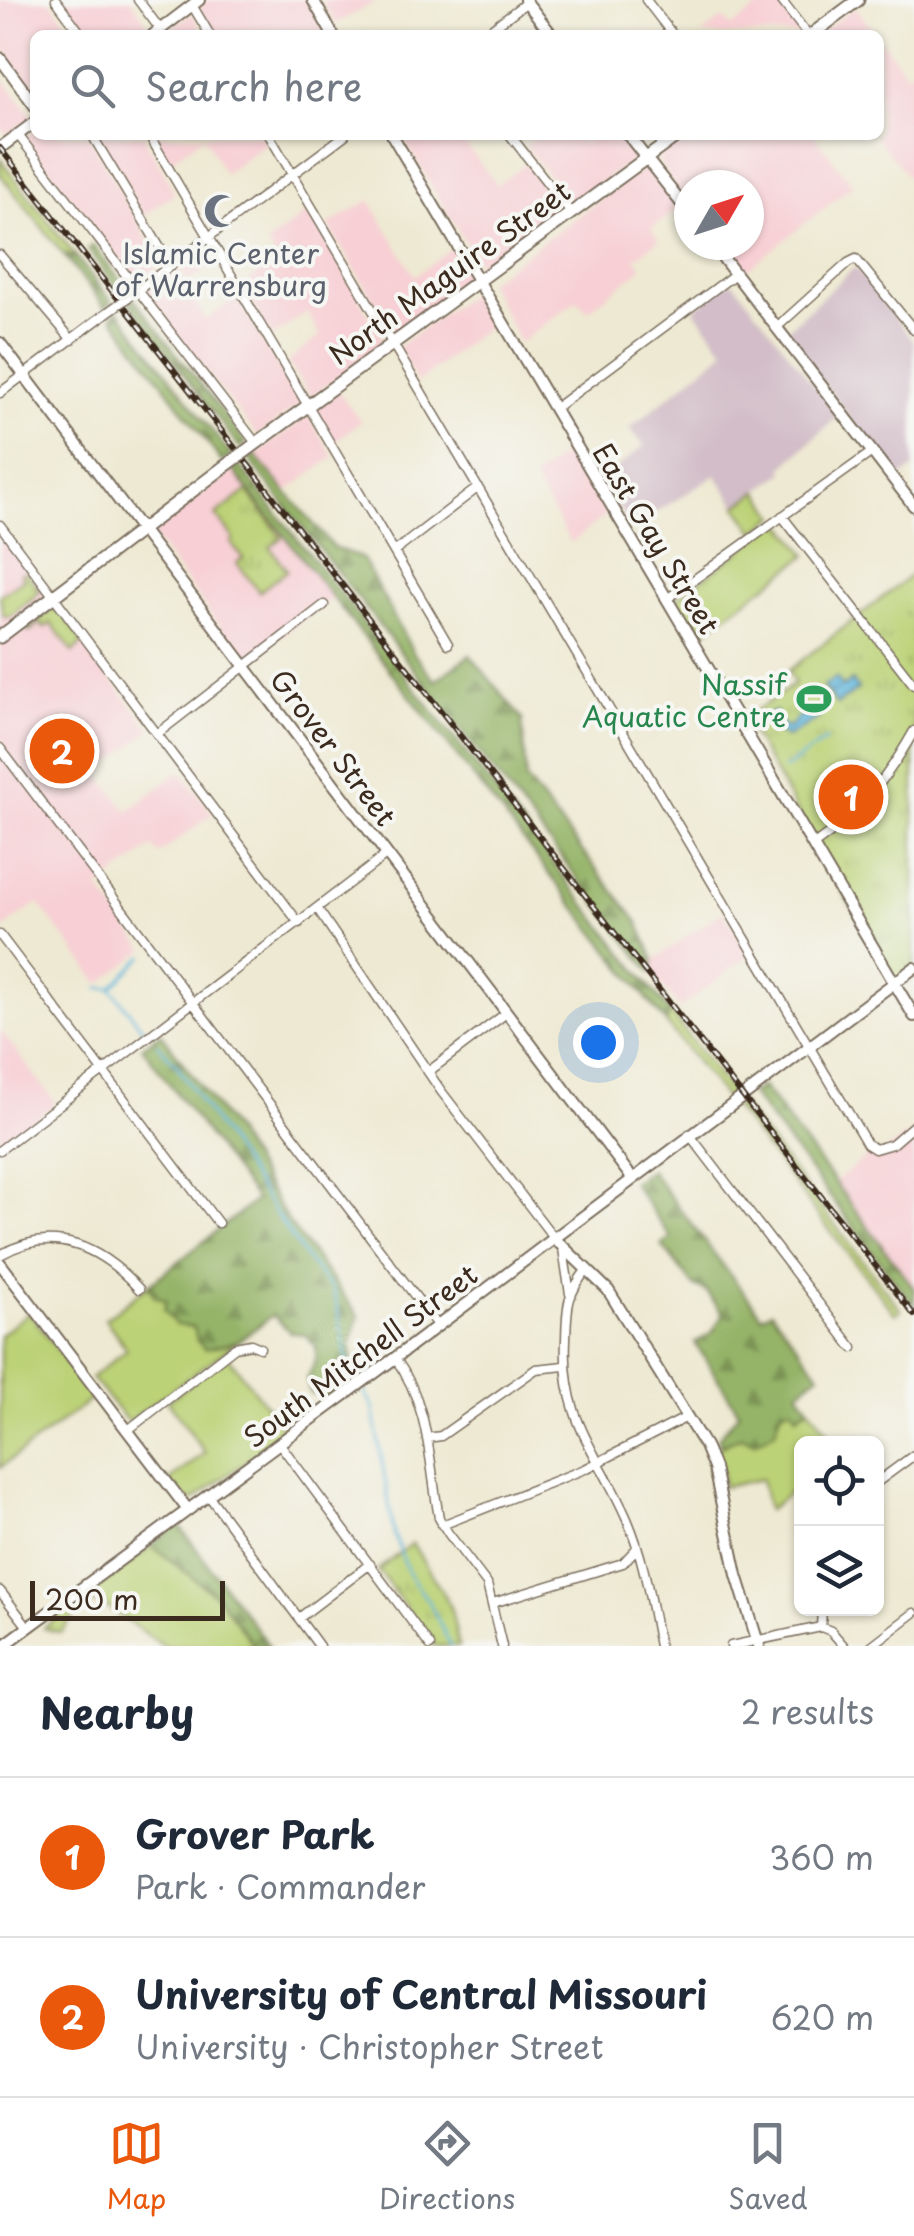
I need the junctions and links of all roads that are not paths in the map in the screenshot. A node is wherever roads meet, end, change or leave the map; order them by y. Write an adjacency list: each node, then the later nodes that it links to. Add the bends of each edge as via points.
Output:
1 (56, 0): 9 (street)
2 (138, 0): 10 (street)
3 (312, 0): 13 (street)
4 (646, 0): 16 (street)
5 (781, 0): 17 (street)
6 (858, 0): 18 (main road)
7 (527, 1): 14 (street); 15 (street)
8 (196, 3): 11 (street); 12 (street)
9 (78, 30)
10 (155, 30)
11 (159, 30)
12 (208, 30)
13 (330, 30)
14 (489, 30)
15 (548, 30)
16 (669, 30)
17 (806, 30)
18 (817, 30)
19 (0, 58): 20 (street)
20 (30, 99)
21 (30, 126): 22 (street)
22 (18, 135): 31 (street); 42 (street)
23 (95, 140): 39 (street)
24 (152, 140): 36 (street)
25 (272, 140): 33 (street)
26 (338, 140): 33 (street)
27 (395, 140): 41 (street, East Gay Street)
28 (514, 140): 35 (street)
29 (632, 140): 32 (street)
30 (671, 140): 32 (main road, North Maguire Street)
31 (0, 148)
32 (646, 159): 34 (street); 35 (main road, North Maguire Street)
33 (292, 175): 36 (street); 47 (street)
34 (674, 195)
35 (571, 213): 41 (main road, North Maguire Street)
36 (208, 238): 39 (street); 50 (street)
37 (0, 255): 45 (street)
38 (724, 260): 40 (street)
39 (171, 266): 42 (street)
40 (735, 274): 43 (street); 51 (street)
41 (478, 280): 47 (main road, North Maguire Street); 51 (street, East Gay Street)
42 (134, 293): 45 (street, bridge); 52 (street)
43 (776, 328): 44 (street, via 856,260); 53 (street)
44 (914, 330)
45 (72, 340): 48 (street)
46 (0, 343): 48 (street, Grover Street)
47 (392, 344): 50 (main road, North Maguire Street); 54 (street)
48 (25, 376): 49 (street); 58 (street, Grover Street)
49 (0, 393)
50 (308, 406): 52 (main road, North Maguire Street); 59 (street)
51 (554, 408): 61 (street, East Gay Street)
52 (253, 446): 58 (main road, North Maguire Street, bridge)
53 (872, 452): 55 (street); 56 (street)
54 (476, 489): 59 (street); 80 (street)
55 (914, 506)
56 (782, 516): 61 (street); 66 (street)
57 (0, 525): 60 (street)
58 (142, 531): 60 (main road, North Maguire Street); 65 (street, Grover Street)
59 (394, 552): 64 (street)
60 (52, 597): 63 (main road, North Maguire Street); 68 (street)
61 (668, 599): 70 (street, East Gay Street)
62 (324, 606): 65 (street)
63 (2, 632)
64 (448, 644)
65 (245, 666): 68 (street); 71 (street, Grover Street)
66 (914, 685)
67 (914, 731): 70 (street, via 874,795)
68 (157, 734): 73 (street)
69 (0, 748): 77 (street)
70 (814, 845): 76 (street, East Gay Street)
71 (386, 856): 72 (street); 78 (street, Grover Street)
72 (317, 908): 73 (street); 82 (street)
73 (299, 923): 77 (street)
74 (0, 935): 81 (street)
75 (914, 968): 76 (street, South Mitchell Street)
76 (894, 982): 79 (street, East Gay Street); 80 (street, South Mitchell Street)
77 (194, 1004): 81 (street); 95 (street)
78 (506, 1014): 82 (street); 86 (street, Grover Street)
79 (914, 1016)
80 (809, 1048): 83 (street, via 867,1144 878,1150); 84 (street, South Mitchell Street)
81 (104, 1072): 85 (street); 87 (street)
82 (428, 1072): 88 (street)
83 (914, 1125)
84 (689, 1134): 86 (street, South Mitchell Street); 97 (street)
85 (0, 1150)
86 (632, 1178): 88 (street, South Mitchell Street)
87 (218, 1223)
88 (554, 1238): 89 (street); 95 (street, South Mitchell Street)
89 (563, 1250): 92 (street); 94 (street)
90 (0, 1255): 93 (street, via 37,1239 72,1244 106,1258)
91 (0, 1263): 101 (street)
92 (587, 1269): 94 (street); 100 (street, via 608,1290)
93 (139, 1289)
94 (570, 1294): 99 (street)
95 (437, 1325): 98 (street, South Mitchell Street)
96 (260, 1348): 101 (street, via 236,1347)
97 (853, 1348)
98 (395, 1358): 102 (street, via 419,1401); 103 (street, South Mitchell Street)
99 (564, 1366): 102 (street, via 536,1369 441,1436); 105 (street, via 570,1404)
100 (687, 1417): 105 (street); 121 (street, via 714,1468)
101 (128, 1430): 108 (street)
102 (427, 1438): 109 (street)
103 (280, 1444): 107 (street, South Mitchell Street); 112 (street)
104 (914, 1455): 106 (street)
105 (598, 1462): 109 (street); 110 (street)
106 (884, 1476)
107 (209, 1496): 108 (street, South Mitchell Street); 118 (street)
108 (188, 1510): 120 (street, South Mitchell Street)
109 (442, 1525): 115 (street, via 482,1576)
110 (636, 1548): 111 (street); 113 (street)
111 (624, 1563): 113 (street); 115 (street)
112 (370, 1564): 118 (street); 124 (street)
113 (642, 1569): 126 (street)
114 (0, 1591): 120 (street)
115 (493, 1603): 125 (street)
116 (914, 1614): 129 (street)
117 (821, 1616): 119 (street)
118 (299, 1618): 123 (street)
119 (820, 1627): 121 (street); 128 (street)
120 (28, 1628): 122 (street, South Mitchell Street)
121 (756, 1644): 127 (street)
122 (3, 1646)
123 (320, 1646)
124 (430, 1646)
125 (502, 1646)
126 (659, 1646)
127 (731, 1646)
128 (844, 1646)
129 (871, 1646)

